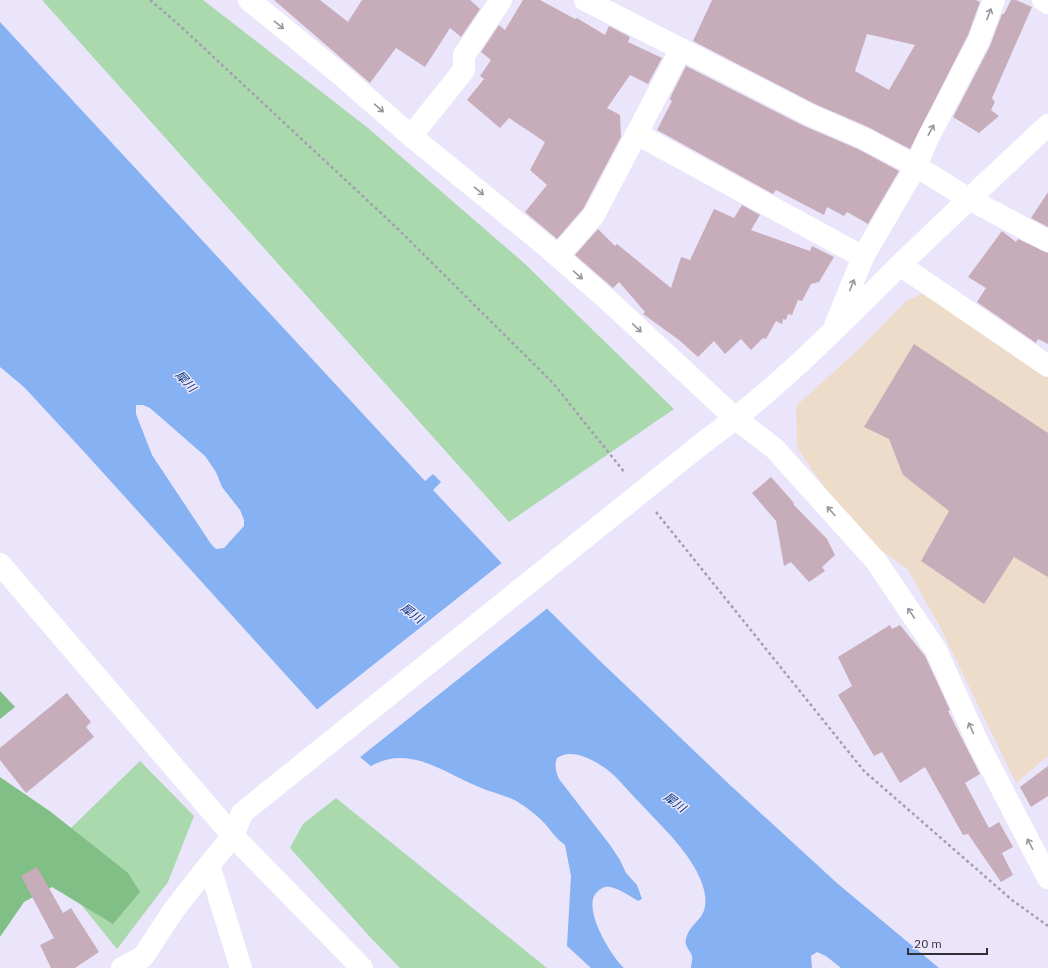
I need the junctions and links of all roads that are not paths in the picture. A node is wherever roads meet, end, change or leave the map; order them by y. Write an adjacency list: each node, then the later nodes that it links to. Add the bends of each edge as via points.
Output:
1 (249, 0): 10 (street, one-way to 10)
2 (501, 0): 10 (street, via 464,55 464,70)
3 (585, 0): 7 (street)
4 (994, 0): 11 (street, one-way to 4, via 979,40)
5 (1043, 0): 6 (street)
6 (1048, 3)
7 (681, 49): 9 (street); 11 (street)
8 (1048, 125): 12 (street)
9 (637, 134): 14 (street, via 594,215); 15 (street)
10 (411, 136): 14 (street, one-way to 14)
11 (916, 166): 12 (street); 15 (street)
12 (969, 199): 13 (street); 16 (street)
13 (1048, 241)
14 (558, 256): 19 (street, one-way to 19)
15 (863, 258): 17 (street, one-way to 15)
16 (900, 265): 17 (street); 18 (street)
17 (832, 334): 19 (street)
18 (1048, 366)
19 (736, 419): 21 (street, via 242,813); 23 (street, one-way to 19, via 978,743 936,650 876,561 774,448)
20 (0, 564): 21 (street)
21 (232, 836): 22 (street); 26 (street)
22 (209, 865): 24 (street, via 173,911 143,957); 25 (street)
23 (1048, 878)
24 (122, 968)
25 (241, 968)
26 (362, 968)

